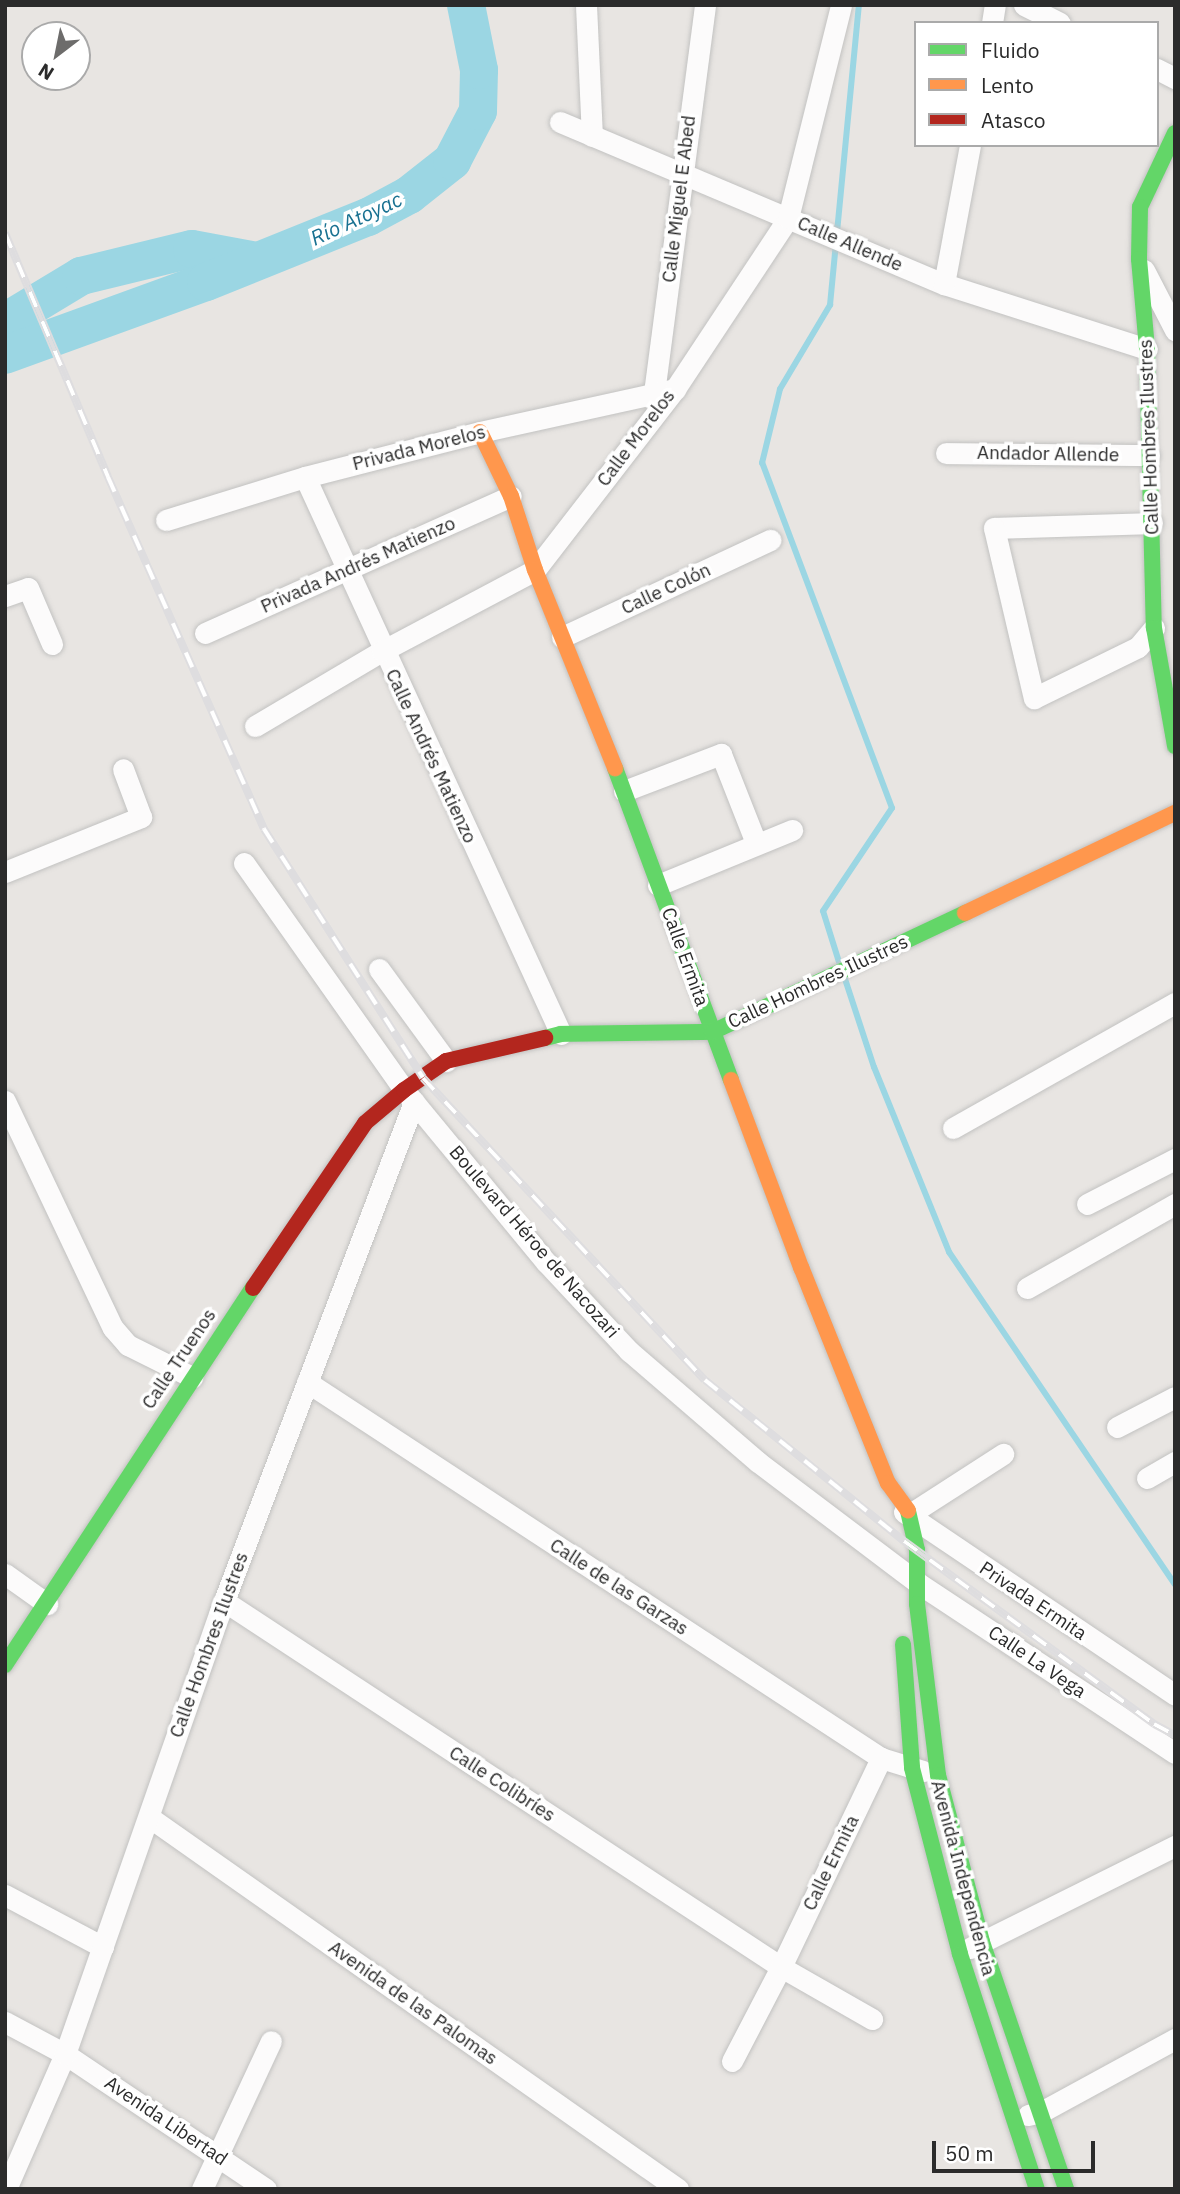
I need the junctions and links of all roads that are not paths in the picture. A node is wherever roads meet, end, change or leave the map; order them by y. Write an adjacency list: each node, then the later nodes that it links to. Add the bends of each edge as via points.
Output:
1 (586, 5): 10 (street)
2 (705, 5): 12 (street, Calle Miguel E Abed)
3 (841, 5): 13 (street, Calle Morelos)
4 (1024, 5): 5 (street)
5 (1056, 21)
6 (1159, 70): 7 (street)
7 (1175, 78)
8 (560, 122): 10 (street, Calle Allende)
9 (1175, 134): 14 (street, Calle Hombres Ilustres, via 1140,207)
10 (592, 135): 12 (street, Calle Allende)
11 (970, 147): 15 (street)
12 (682, 172): 13 (street, Calle Allende); 18 (street, Calle Miguel E Abed)
13 (788, 218): 15 (street, Calle Allende); 18 (street, Calle Morelos)
14 (1139, 259): 16 (street); 17 (street, Calle Hombres Ilustres)
15 (944, 284): 17 (street, Calle Allende)
16 (1175, 330)
17 (1147, 349): 21 (street, Calle Hombres Ilustres)
18 (664, 391): 19 (street, Privada Morelos); 27 (street, Calle Morelos)
19 (480, 432): 22 (street, Privada Morelos); 23 (street, Calle Ermita)
20 (946, 453): 21 (street, Andador Allende)
21 (1149, 455): 25 (street, Calle Hombres Ilustres)
22 (305, 477): 24 (street, Privada Morelos); 28 (street, Calle Andrés Matienzo)
23 (510, 496): 27 (street, Calle Ermita); 28 (street, Privada Andrés Matienzo)
24 (166, 520)
25 (1152, 523): 30 (street, Calle Hombres Ilustres); 30 (street, via 994,528 1034,698 1138,647)
26 (770, 540): 32 (street, Calle Colón)
27 (535, 570): 32 (street, Calle Ermita); 34 (street, Calle Morelos)
28 (346, 571): 31 (street, Privada Andrés Matienzo); 34 (street, Calle Andrés Matienzo)
29 (5, 596): 33 (street, via 28,588)
30 (1154, 628): 36 (street, Calle Hombres Ilustres)
31 (205, 633)
32 (562, 637): 38 (street, Calle Ermita)
33 (52, 645)
34 (382, 651): 35 (street, Calle Morelos); 48 (street, Calle Andrés Matienzo)
35 (255, 726)
36 (1175, 746)
37 (123, 769): 43 (street, via 141,817)
38 (624, 791): 41 (street, via 721,754); 44 (street, Calle Ermita)
39 (1175, 813): 47 (street, Calle Hombres Ilustres)
40 (792, 830): 41 (street)
41 (756, 844): 44 (street)
42 (244, 863): 50 (street, Boulevard Héroe de Nacozari)
43 (5, 872)
44 (658, 885): 47 (street, Calle Ermita)
45 (379, 970): 49 (street)
46 (1175, 1003): 52 (street)
47 (712, 1032): 48 (street, Calle Hombres Ilustres); 64 (street, Calle Ermita)
48 (561, 1034): 49 (street, Calle Hombres Ilustres)
49 (446, 1061): 50 (street, Calle Hombres Ilustres)
50 (409, 1096): 57 (street, Calle Truenos, via 365,1123); 58 (street, Calle Hombres Ilustres); 66 (street, Boulevard Héroe de Nacozari, via 546,1262 629,1351)
51 (5, 1101): 57 (street, via 113,1328 128,1345)
52 (953, 1128)
53 (1175, 1159): 54 (street)
54 (1087, 1204)
55 (1175, 1204): 56 (street)
56 (1027, 1288)
57 (192, 1377): 68 (street, Calle Truenos)
58 (307, 1382): 67 (street, Calle Hombres Ilustres); 73 (street, Calle de las Garzas)
59 (1175, 1397): 60 (street)
60 (1116, 1427)
61 (1003, 1454): 64 (street)
62 (1175, 1462): 63 (street)
63 (1147, 1478)
64 (901, 1511): 66 (street, Avenida Independencia); 71 (street, Privada Ermita)
65 (5, 1574): 68 (street)
66 (907, 1581): 72 (street, Calle La Vega); 75 (street, Avenida Independencia, via 917,1604)
67 (223, 1601): 76 (street, Calle Hombres Ilustres); 82 (street, Calle Colibríes)
68 (47, 1604): 70 (street, Calle Truenos)
69 (902, 1629): 74 (street, Avenida Independencia)
70 (5, 1665)
71 (1175, 1695)
72 (1175, 1753)
73 (881, 1758): 74 (street, Calle de las Garzas); 82 (street, Calle Ermita)
74 (912, 1768): 75 (street, Calle de las Garzas); 81 (street, Avenida Independencia)
75 (938, 1775): 79 (street, Avenida Independencia)
76 (149, 1817): 80 (street, Calle Hombres Ilustres); 95 (street, Avenida de las Palomas)
77 (1175, 1846): 79 (street)
78 (5, 1895): 80 (street)
79 (982, 1942): 81 (street); 89 (street, Avenida Independencia)
80 (103, 1947): 87 (street, Calle Hombres Ilustres)
81 (960, 1954): 90 (street, Avenida Independencia)
82 (781, 1967): 83 (street, Calle Colibríes); 88 (street, Calle Ermita)
83 (872, 2019)
84 (5, 2022): 87 (street, Avenida Libertad)
85 (1175, 2039): 89 (street)
86 (271, 2041): 91 (street)
87 (65, 2054): 91 (street, Avenida Libertad); 92 (street, Calle Hombres Ilustres)
88 (732, 2061)
89 (1041, 2112): 90 (street); 97 (street, Avenida Independencia)
90 (1014, 2119): 96 (street, Avenida Independencia)
91 (219, 2157): 93 (street); 94 (street, Avenida Libertad)
92 (6, 2189)
93 (202, 2189)
94 (266, 2189)
95 (678, 2189)
96 (1037, 2189)
97 (1066, 2189)

